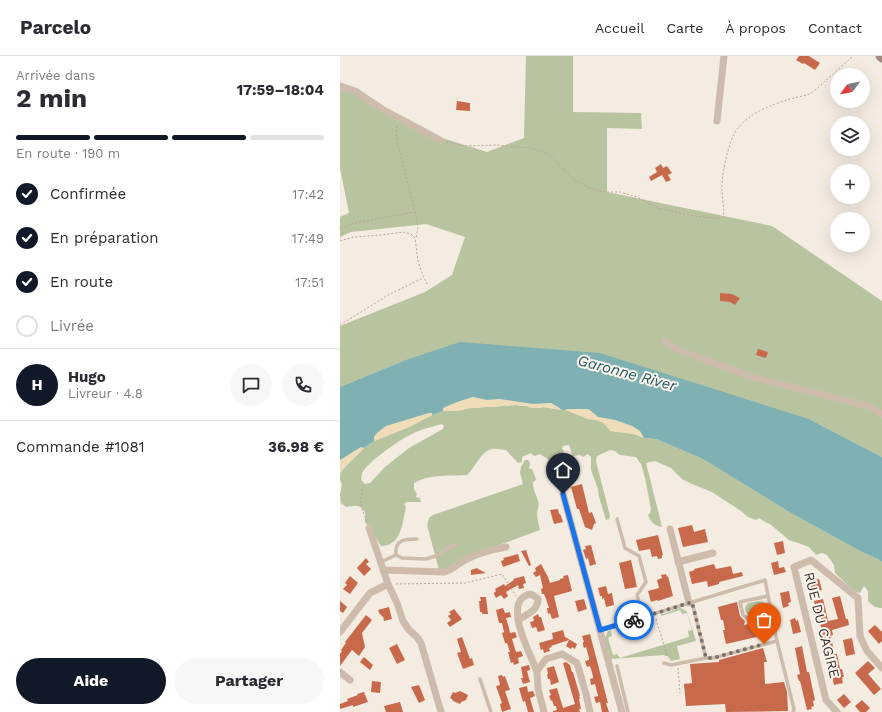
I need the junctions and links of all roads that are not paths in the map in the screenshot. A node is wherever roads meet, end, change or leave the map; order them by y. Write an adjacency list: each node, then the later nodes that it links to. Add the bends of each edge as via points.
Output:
1 (724, 56): 3 (street)
2 (340, 86): 4 (street, via 355,91 397,118)
3 (717, 121)
4 (440, 140)
5 (665, 341): 6 (street, via 676,349 752,377 868,406)
6 (882, 414)
7 (563, 494): 25 (street)
8 (617, 519): 23 (lane, via 625,548 639,556 646,582 637,595)
9 (369, 528): 16 (street)
10 (670, 529): 17 (street)
11 (417, 539): 15 (lane, via 401,541 395,550)
12 (457, 545): 15 (lane, via 426,559 402,558)
13 (506, 547): 18 (street, via 468,558 444,572)
14 (714, 553): 17 (street)
15 (396, 555): 16 (lane)
16 (381, 562): 18 (street)
17 (678, 562): 21 (street)
18 (383, 570): 19 (street)
19 (388, 584): 26 (street, via 370,593); 37 (street, via 403,621 421,642)
20 (768, 596): 21 (lane, via 765,580); 22 (lane); 22 (lane, via 740,602 743,615 749,620)
21 (690, 602): 23 (lane); 28 (lane)
22 (772, 614): 27 (lane)
23 (643, 617): 25 (lane)
24 (518, 620): 24 (street, via 519,601 530,594 538,599 535,609); 32 (street)
25 (600, 630): 41 (street)
26 (340, 632)
27 (777, 641): 28 (lane); 43 (lane)
28 (706, 658): 29 (lane, via 671,665)
29 (664, 663)
30 (617, 666): 42 (lane)
31 (882, 668): 36 (street, RUE DU CAGIRE, via 867,651 860,636 858,598 811,560 794,567)
32 (537, 671): 39 (street, via 538,689); 40 (street, via 546,659 562,654 577,663)
33 (340, 672): 35 (street)
34 (480, 679): 38 (lane)
35 (350, 680)
36 (826, 700): 44 (street, RUE DU CAGIRE); 45 (street, RUE DU CAGIRE)
37 (441, 712)
38 (491, 712)
39 (544, 712)
40 (590, 712)
41 (622, 712)
42 (628, 712)
43 (793, 712)
44 (831, 712)
45 (837, 712)

